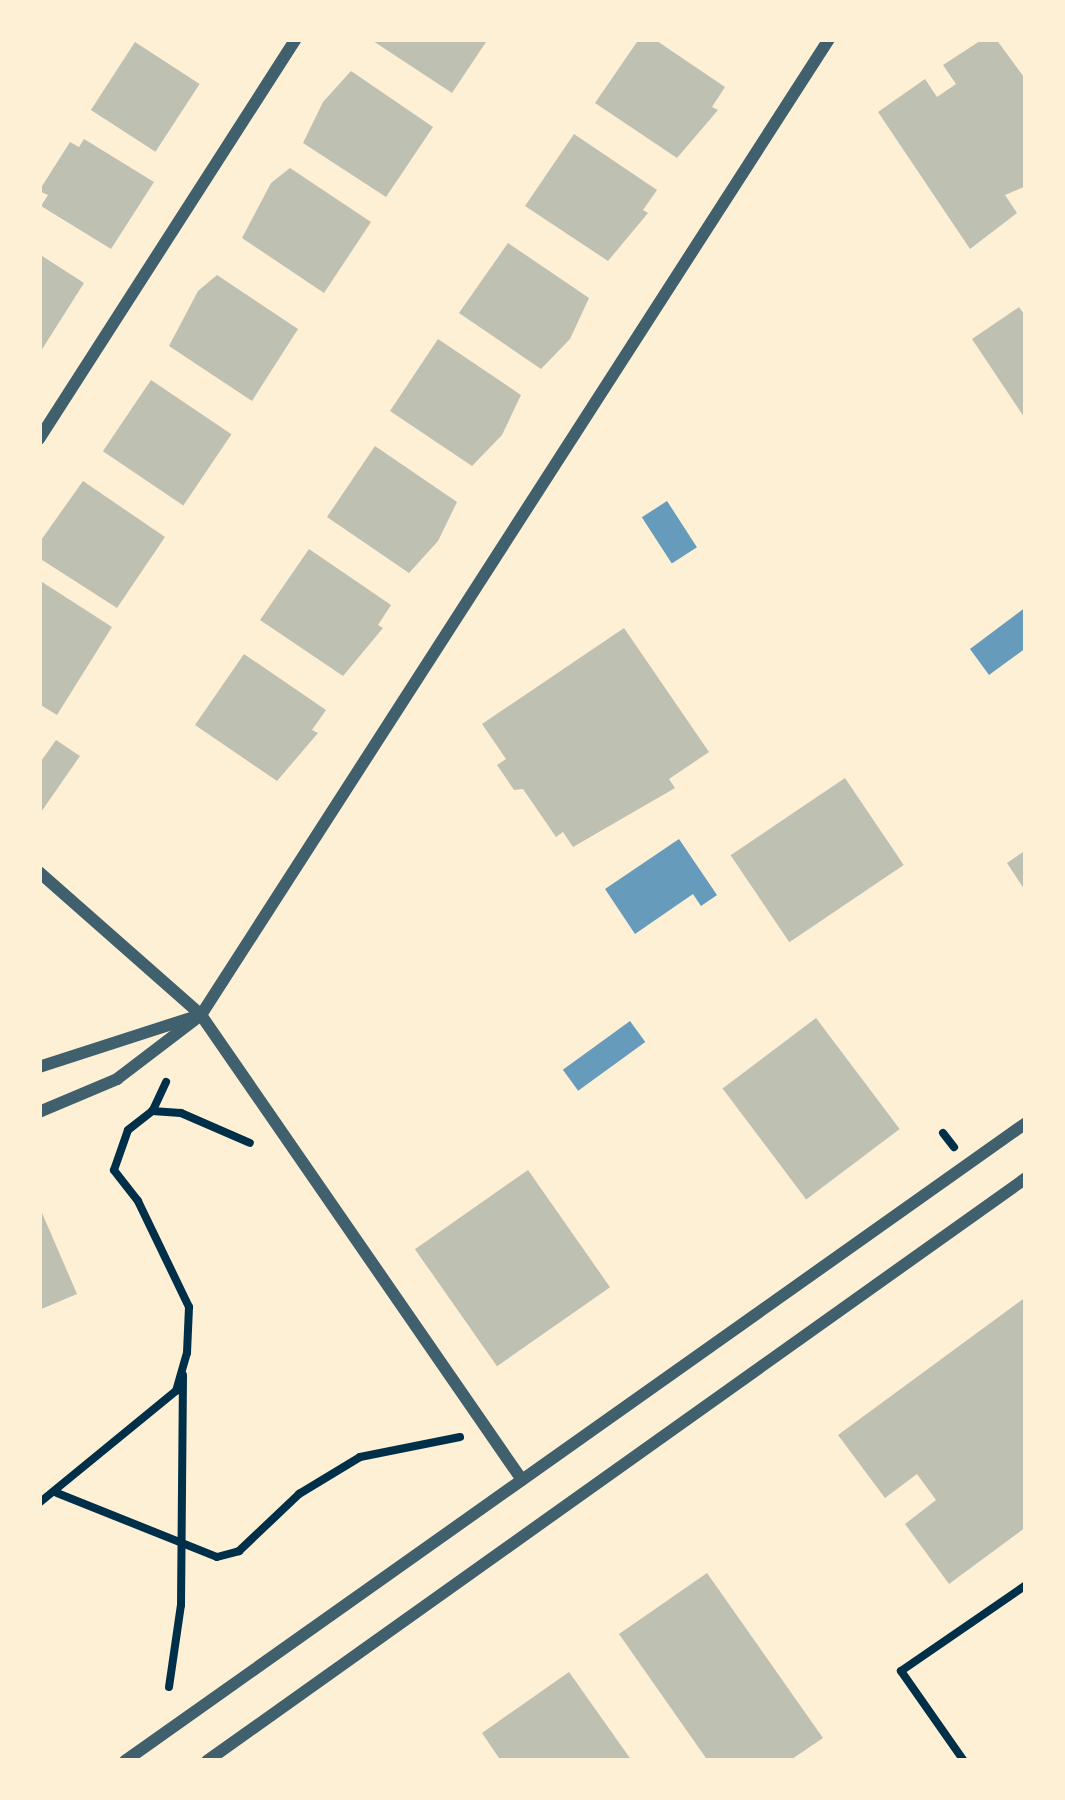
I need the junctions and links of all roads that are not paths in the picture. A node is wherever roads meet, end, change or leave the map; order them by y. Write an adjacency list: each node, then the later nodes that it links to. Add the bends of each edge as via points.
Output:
1 (296, 39): 3 (street)
2 (829, 39): 5 (street)
3 (39, 440)
4 (39, 872): 5 (street)
5 (201, 1016): 6 (street, via 101,1041); 7 (street, via 118,1079); 10 (street)
6 (39, 1067)
7 (39, 1112)
8 (1026, 1124): 10 (street)
9 (1026, 1178): 12 (street)
10 (522, 1480): 11 (street)
11 (125, 1761)
12 (207, 1761)

